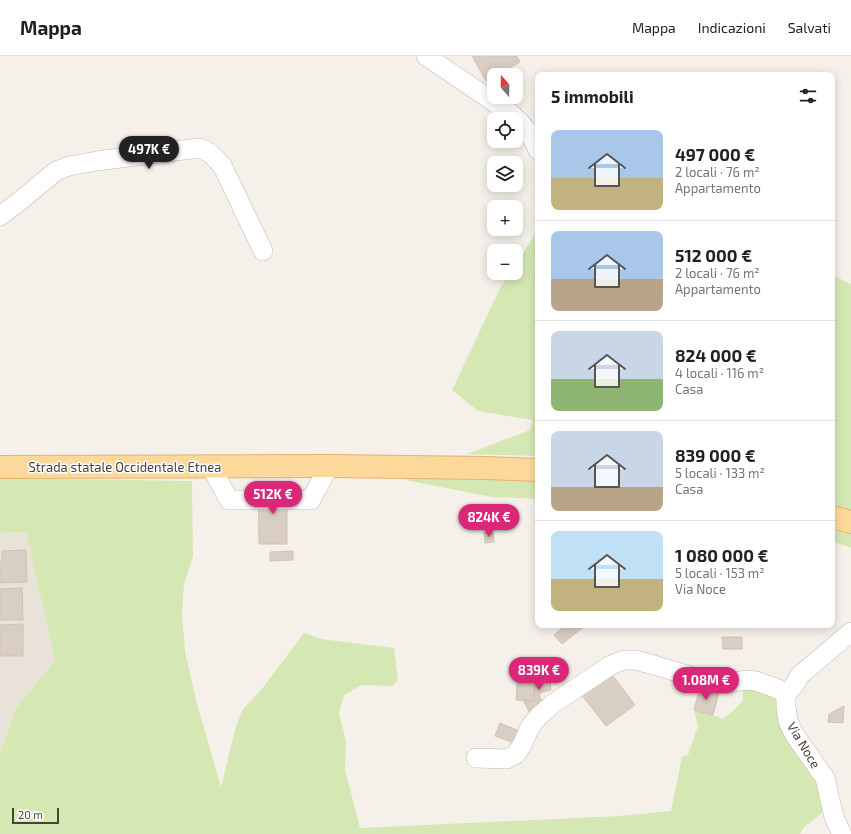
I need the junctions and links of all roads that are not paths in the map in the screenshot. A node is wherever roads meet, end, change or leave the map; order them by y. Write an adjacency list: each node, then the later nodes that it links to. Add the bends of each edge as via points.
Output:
1 (426, 56): 2 (street, via 510,113 520,121)
2 (535, 142)
3 (0, 216): 4 (street, via 56,171 69,166 199,148 210,153 222,165)
4 (263, 251)
5 (211, 466): 6 (main road, Strada statale Occidentale Etnea); 6 (street, via 229,500 311,500); 7 (main road, Strada statale Occidentale Etnea)
6 (329, 466): 8 (main road, Strada statale Occidentale Etnea)
7 (0, 467)
8 (535, 470)
9 (835, 518): 10 (main road)
10 (851, 522)
11 (851, 632): 12 (street, via 799,676)
12 (786, 695): 13 (street, via 778,689 756,681 745,680 724,684 710,682 635,660 624,660 611,665 539,716 530,727 516,754 507,759); 14 (street, Via Noce, via 788,721 794,734 825,778 834,817)
13 (476, 758)
14 (842, 834)

